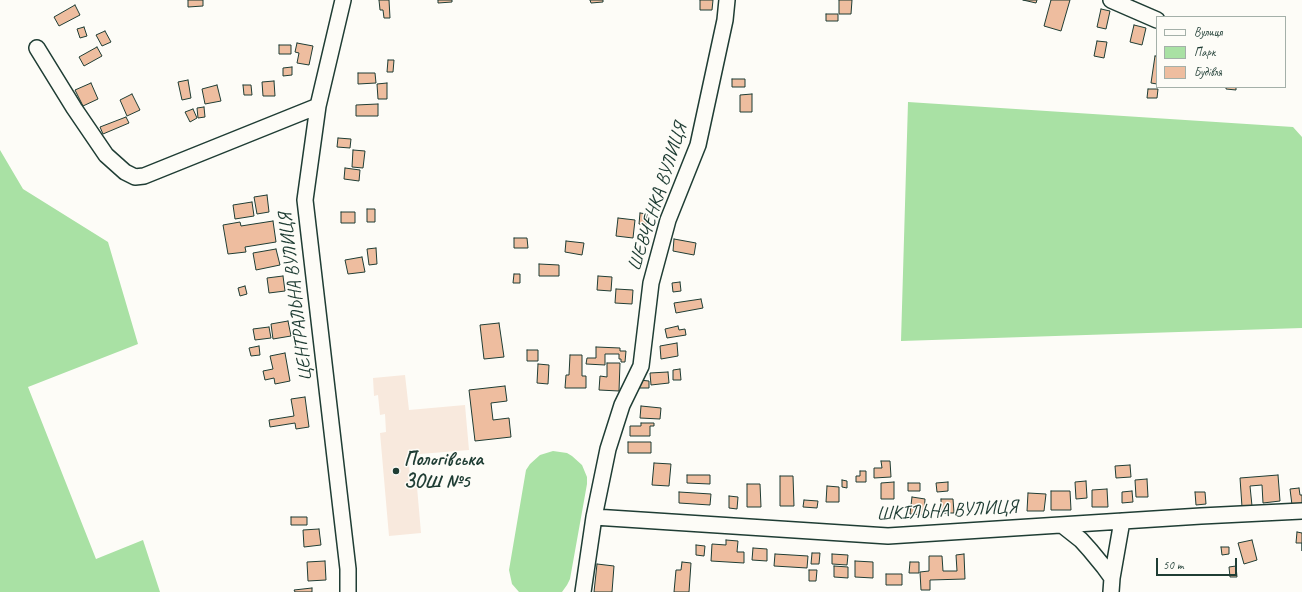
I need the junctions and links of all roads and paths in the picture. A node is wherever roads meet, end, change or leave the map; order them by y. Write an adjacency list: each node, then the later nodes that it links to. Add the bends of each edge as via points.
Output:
1 (343, 0): 6 (street, ЦЕНТРАЛЬНА ВУЛИЦЯ)
2 (727, 0): 8 (street, ШЕВЧЕНКА ВУЛИЦЯ, via 698,145 668,220 651,283 641,366 622,405 608,449)
3 (1111, 0): 4 (street)
4 (1156, 20)
5 (37, 48): 6 (street, via 106,155 125,172 135,176 144,176)
6 (318, 106): 12 (street, ЦЕНТРАЛЬНА ВУЛИЦЯ, via 305,200 348,569)
7 (1302, 512): 9 (street, ШКІЛЬНА ВУЛИЦЯ)
8 (594, 517): 10 (street, ШКІЛЬНА ВУЛИЦЯ, via 888,536); 13 (street, ШЕВЧЕНКА ВУЛИЦЯ)
9 (1122, 521): 10 (street, ШКІЛЬНА ВУЛИЦЯ); 11 (street)
10 (1062, 525): 11 (street, via 1081,540 1104,567)
11 (1111, 585)
12 (348, 592)
13 (583, 592)

